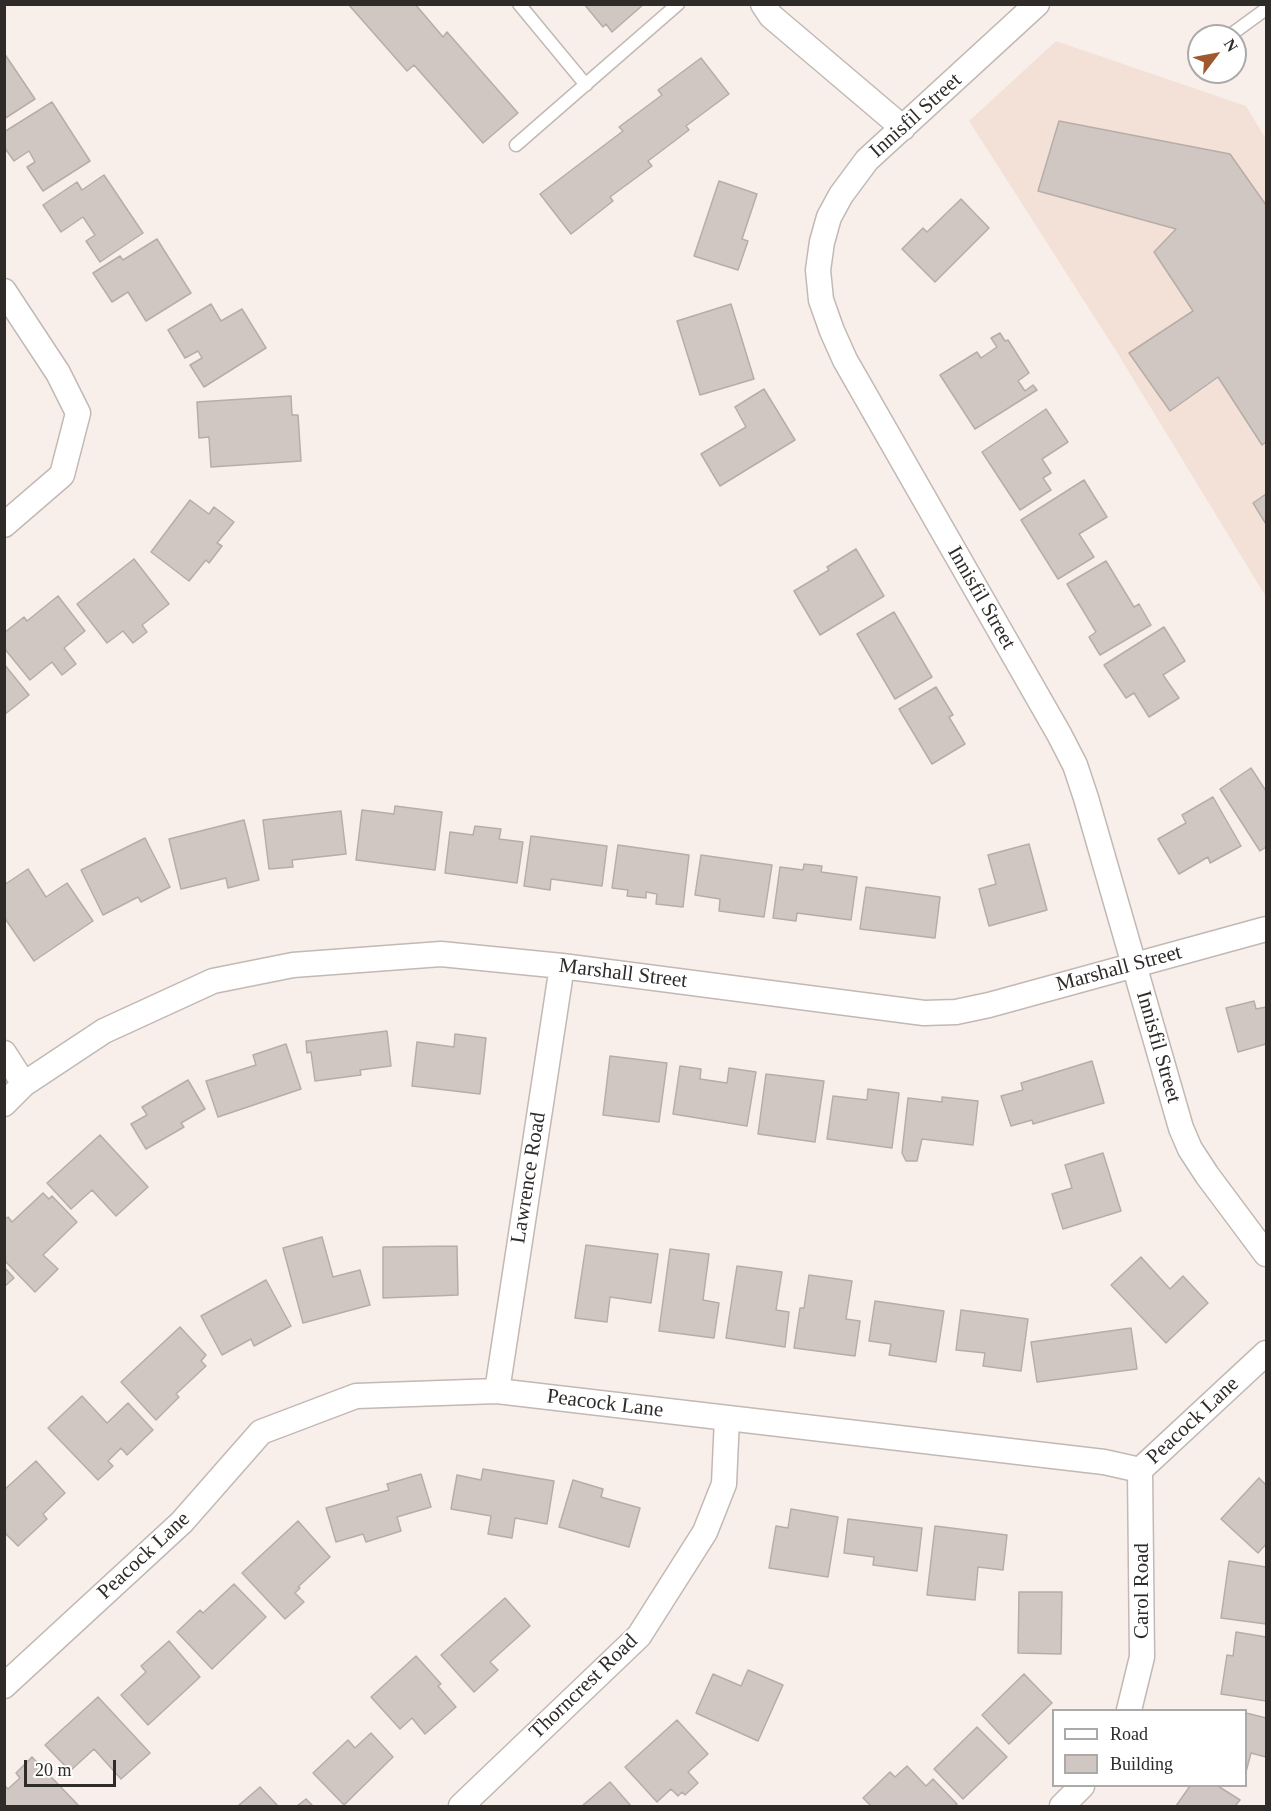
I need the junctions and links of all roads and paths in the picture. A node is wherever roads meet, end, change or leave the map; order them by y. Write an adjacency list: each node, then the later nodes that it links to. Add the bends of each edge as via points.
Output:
1 (519, 4): 7 (lane)
2 (678, 4): 7 (lane)
3 (764, 4): 8 (street, via 771,16)
4 (1037, 4): 8 (street, Innisfil Street)
5 (1266, 9): 6 (lane)
6 (1245, 24)
7 (586, 85): 9 (lane)
8 (903, 128): 13 (street, Innisfil Street, via 867,160 829,217 818,270 821,300 845,360 1075,765)
9 (516, 146)
10 (4, 291): 11 (street, via 58,373 78,413 62,475)
11 (4, 525)
12 (1266, 929): 13 (street, Marshall Street)
13 (1134, 965): 14 (street, Marshall Street, via 956,1012 836,1002); 18 (street, Innisfil Street, via 1190,1149)
14 (561, 966): 16 (street, Marshall Street, via 441,954 293,964 213,981 104,1031); 20 (street, Lawrence Road)
15 (4, 1053): 16 (street)
16 (24, 1084): 17 (street, Marshall Street)
17 (4, 1104)
18 (1266, 1254)
19 (1266, 1353): 22 (street, Peacock Lane)
20 (497, 1391): 21 (street, Peacock Lane); 23 (street, Peacock Lane, via 356,1396 261,1432 182,1522)
21 (727, 1418): 22 (street, Peacock Lane, via 1104,1462); 26 (street, Thorncrest Road, via 724,1484 705,1532 639,1635)
22 (1140, 1470): 24 (street, Carol Road, via 1142,1657)
23 (4, 1686)
24 (1129, 1709)
25 (1080, 1787): 27 (street)
26 (461, 1806)
27 (1062, 1806)

